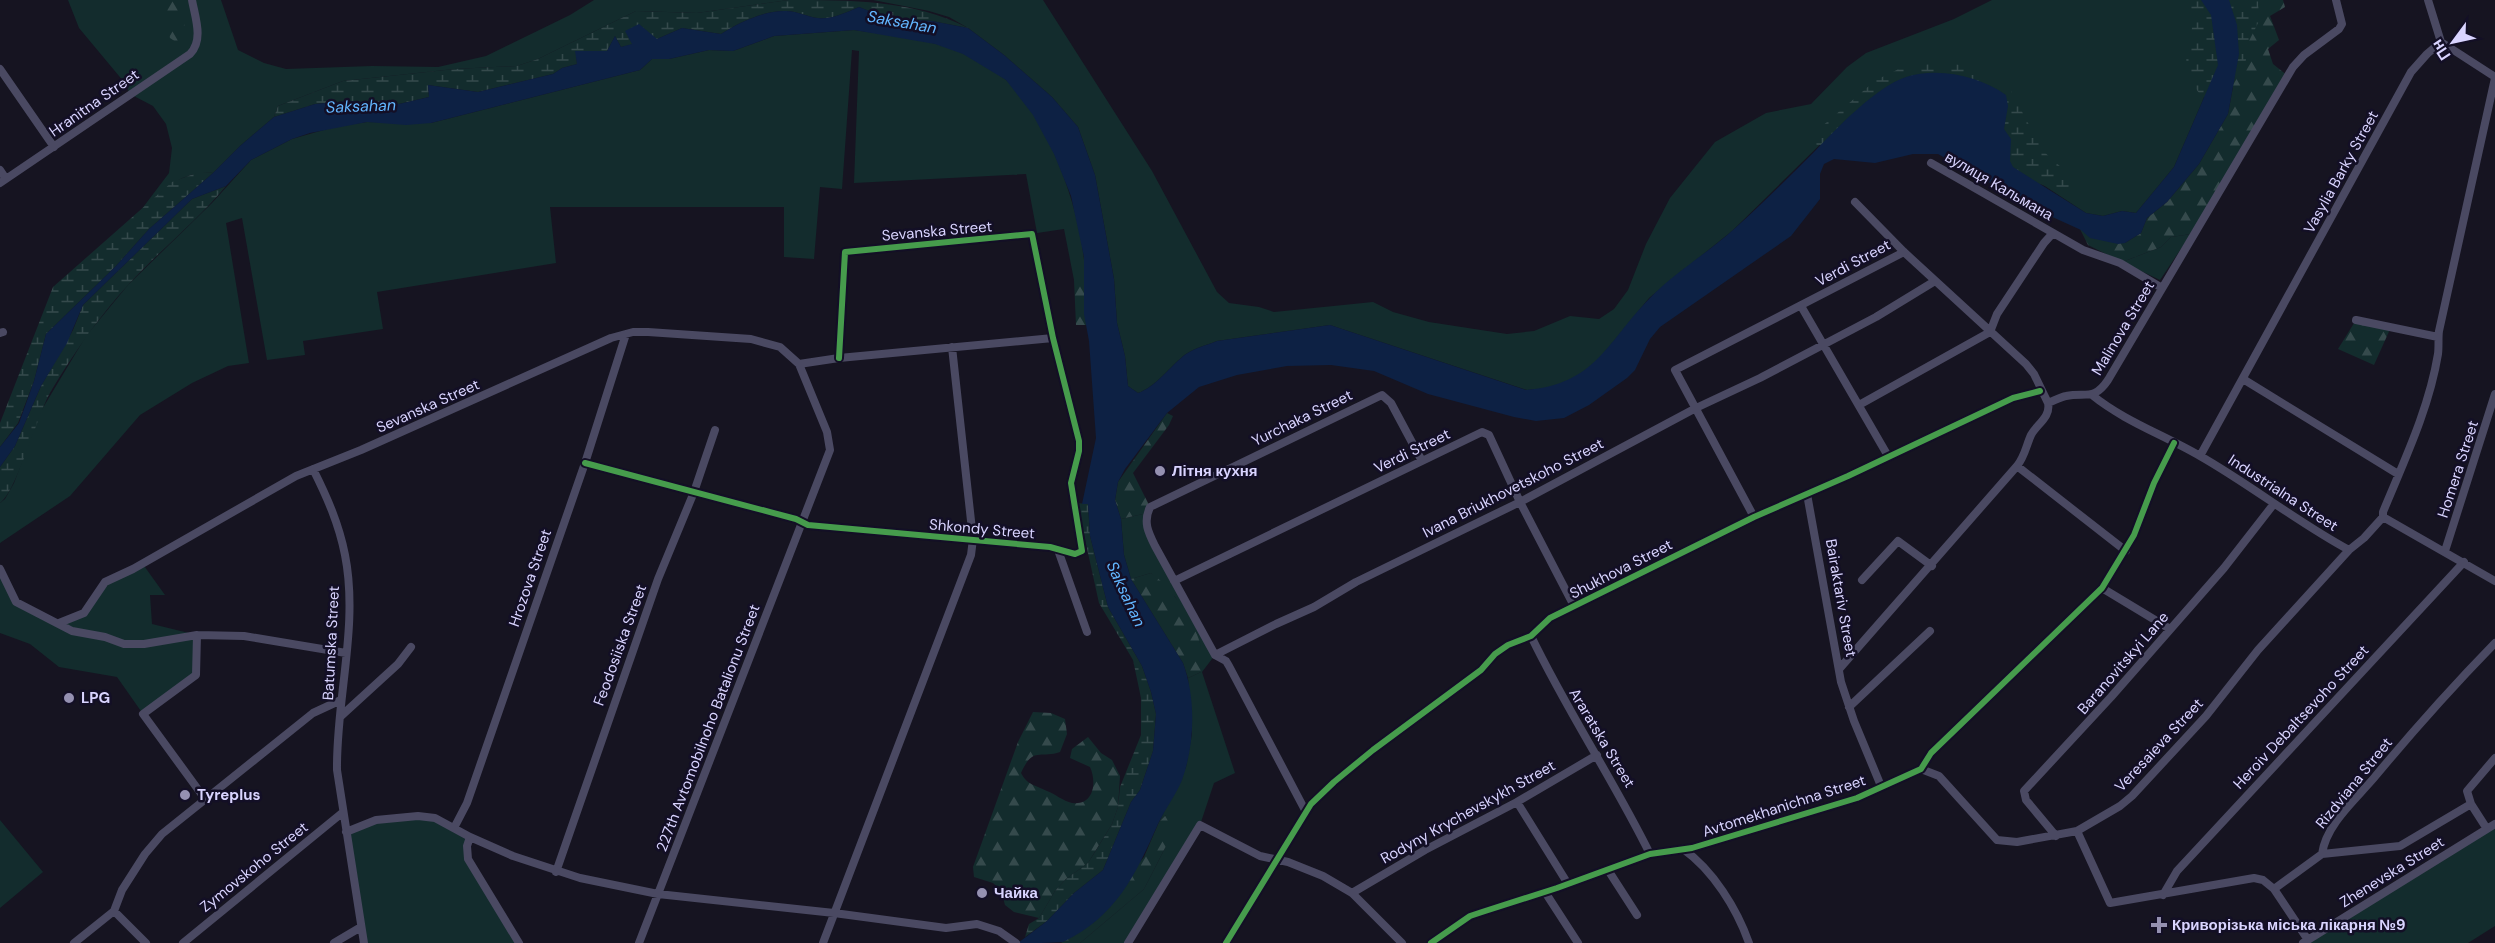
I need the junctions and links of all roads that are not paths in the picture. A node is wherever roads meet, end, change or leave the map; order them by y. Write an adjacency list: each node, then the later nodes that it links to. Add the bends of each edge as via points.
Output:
1 (192, 0): 7 (street, Hranitna Street, via 197,28 194,50)
2 (2336, 0): 15 (street, Malinova Street, via 2342,24 2339,29 2293,67)
3 (2428, 0): 4 (street)
4 (2442, 42): 6 (street); 26 (street, Vasylia Barky Street, via 2412,72)
5 (0, 69): 7 (street)
6 (2495, 77): 20 (street, Industrialna Street)
7 (54, 147): 10 (street, Hranitna Street)
8 (1931, 163): 12 (street, вулиця Кальмана)
9 (0, 170): 10 (street)
10 (3, 181)
11 (1855, 202): 13 (street)
12 (2054, 233): 15 (street, вулиця Кальмана, via 2084,250 2120,263); 18 (street, вулиця Кальмана, via 1997,314)
13 (1904, 252): 14 (street); 16 (street, Verdi Street)
14 (1935, 281): 18 (street); 22 (street, Ivana Briukhovetskoho Street)
15 (2162, 288): 29 (street, Malinova Street, via 2102,390)
16 (1801, 306): 22 (street); 32 (street, Verdi Street, via 1678,366 1676,375)
17 (2356, 320): 20 (street)
18 (1990, 332): 27 (street, via 2026,364); 31 (street)
19 (626, 334): 25 (street, Sevanska Street, via 751,339 780,347); 38 (street, Hrozova Street); 40 (street, Sevanska Street)
20 (2438, 337): 41 (street, Industrialna Street, via 2428,395)
21 (1053, 338): 23 (street); 24 (street, Sevanska Street, via 1035,242 1029,233 845,252); 50 (street, Shkondy Street, via 1079,441 1071,483 1082,549 1075,554)
22 (1824, 345): 31 (street); 32 (street, Ivana Briukhovetskoho Street)
23 (952, 347): 24 (street); 49 (street, Shkondy Street)
24 (839, 358): 25 (street)
25 (799, 364): 48 (street, 227th Avtomobilnoho Batalionu Street, via 830,441)
26 (2243, 379): 36 (street, Vasylia Barky Street); 41 (street)
27 (2040, 391): 30 (street); 35 (street, Shukhova Street, via 2013,398)
28 (2495, 394): 53 (street, Homera Street)
29 (2092, 396): 30 (street, Malinova Street, via 2066,396); 34 (street, Industrialna Street, via 2107,408)
30 (2048, 403): 39 (street, via 2045,417 2030,437)
31 (1859, 405): 35 (street)
32 (1696, 408): 44 (street, Ivana Briukhovetskoho Street); 46 (street, Verdi Street)
33 (715, 430): 42 (street, Feodosiiska Street)
34 (2175, 443): 36 (street, Industrialna Street); 52 (street, Avtomekhanichna Street)
35 (1888, 456): 43 (street, Shukhova Street)
36 (2200, 456): 45 (street, Industrialna Street)
37 (1422, 461): 44 (street, Verdi Street, via 1486,432); 58 (street, Verdi Street); 58 (street, Yurchaka Street, via 1391,402 1382,395 1150,507 1146,528)
38 (585, 463): 42 (street); 86 (street, Hrozova Street, via 466,803)
39 (2017, 466): 52 (street); 55 (street)
40 (313, 470): 62 (street, Sevanska Street, via 105,582 84,613); 70 (street, Batumska Street, via 335,517 345,555 349,615)
41 (2398, 474): 47 (street, Industrialna Street)
42 (694, 492): 48 (street); 97 (street, Feodosiiska Street, via 658,579)
43 (1807, 494): 46 (street, Shukhova Street); 72 (street, Bairaktariv Street)
44 (1520, 502): 61 (street, Verdi Street); 71 (street, Ivana Briukhovetskoho Street)
45 (2274, 505): 51 (street, Industrialna Street); 63 (street, Baranovitskyi Lane)
46 (1754, 517): 61 (street, Shukhova Street)
47 (2383, 518): 51 (street, Industrialna Street); 53 (street)
48 (803, 523): 49 (street, Shkondy Street); 102 (street, 227th Avtomobilnoho Batalionu Street)
49 (974, 539): 50 (street, Shkondy Street); 105 (street, Shkondy Street, via 968,566)
50 (1058, 550): 64 (street)
51 (2349, 550): 88 (street, Veresaieva Street, via 2154,773 2120,806)
52 (2126, 551): 60 (street, Avtomekhanichna Street)
53 (2445, 551): 54 (street)
54 (2464, 562): 59 (street); 103 (street, Heroiv Debaltsevoho Street, via 2185,863)
55 (1932, 566): 57 (street, via 1898,541); 72 (street)
56 (0, 569): 62 (street, via 16,602)
57 (1862, 580)
58 (1174, 581): 71 (street)
59 (2495, 581)
60 (2102, 588): 63 (street); 78 (street, Avtomekhanichna Street, via 1931,753)
61 (1574, 606): 67 (street, Shukhova Street, via 1542,623)
62 (59, 623): 66 (street, via 72,631 124,644)
63 (2170, 629): 90 (street, Baranovitskyi Lane, via 2024,791 2026,800)
64 (1087, 632)
65 (1930, 632): 74 (street)
66 (197, 635): 70 (street, via 264,638); 80 (street, via 196,675 143,714)
67 (1531, 636): 76 (street, Araratska Street); 83 (street, Shukhova Street, via 1501,650 1334,782)
68 (2495, 643): 94 (street, Rizdviana Street, via 2433,707 2342,816 2324,842)
69 (411, 647): 75 (street, Batumska Street)
70 (346, 652): 73 (street, Batumska Street)
71 (1215, 655): 83 (street, via 1229,666)
72 (1840, 668): 74 (street, Bairaktariv Street)
73 (341, 700): 75 (street, Batumska Street); 80 (street, via 313,713)
74 (1848, 707): 79 (street, Bairaktariv Street)
75 (340, 717): 84 (street, Batumska Street, via 337,770)
76 (1597, 755): 81 (street, Rodyny Krychevskykh Street); 93 (street, Araratska Street)
77 (2495, 758): 82 (street, via 2469,786)
78 (1921, 769): 79 (street, Avtomekhanichna Street); 90 (street, Veresaieva Street, via 1939,776 1997,840 2017,842)
79 (1881, 786): 92 (street, Avtomekhanichna Street, via 1857,798)
80 (205, 799): 104 (street, via 162,834 145,854 122,890)
81 (1517, 802): 98 (street); 101 (street, Rodyny Krychevskykh Street)
82 (2471, 804): 87 (street); 94 (street, via 2400,846)
83 (1306, 812): 95 (street, Shukhova Street)
84 (342, 813): 89 (street, Batumska Street); 112 (street, Zymovskoho Street)
85 (2495, 824): 87 (street, Zhenevska Street)
86 (453, 828): 89 (street, via 435,818 418,816 376,820); 91 (street)
87 (2487, 829): 108 (street, Zhenevska Street)
88 (2077, 831): 90 (street, Veresaieva Street); 103 (street, via 2110,903)
89 (346, 832): 107 (street, Batumska Street)
90 (2056, 836)
91 (470, 837): 97 (street); 115 (street, via 468,859)
92 (1683, 849): 93 (street, Avtomekhanichna Street); 123 (street, via 1698,860 1729,902)
93 (1650, 854): 96 (street, Avtomekhanichna Street)
94 (2322, 854): 99 (street, Rizdviana Street)
95 (1278, 860): 101 (street, via 1323,876); 118 (street, via 1260,856 1200,825); 119 (street, Shukhova Street)
96 (1608, 870): 98 (street, Avtomekhanichna Street); 106 (street)
97 (556, 872): 102 (street)
98 (1568, 884): 100 (street, Avtomekhanichna Street)
99 (2274, 889): 103 (street, via 2254,878); 108 (street)
100 (1545, 892): 121 (street, Avtomekhanichna Street, via 1470,916); 122 (street)
101 (1352, 893): 120 (street)
102 (658, 894): 105 (street); 116 (street, 227th Avtomobilnoho Batalionu Street)
103 (2163, 895)
104 (114, 911): 110 (street); 111 (street)
105 (834, 913): 109 (street, via 953,928 990,926); 117 (street, Shkondy Street)
106 (1637, 915)
107 (361, 927): 113 (street); 114 (street, Batumska Street)
108 (2306, 941)
109 (1015, 942)
110 (74, 943)
111 (146, 943)
112 (183, 943)
113 (334, 943)
114 (364, 943)
115 (519, 943)
116 (639, 943)
117 (823, 943)
118 (1128, 943)
119 (1226, 943)
120 (1402, 943)
121 (1431, 943)
122 (1578, 943)
123 (1749, 943)

